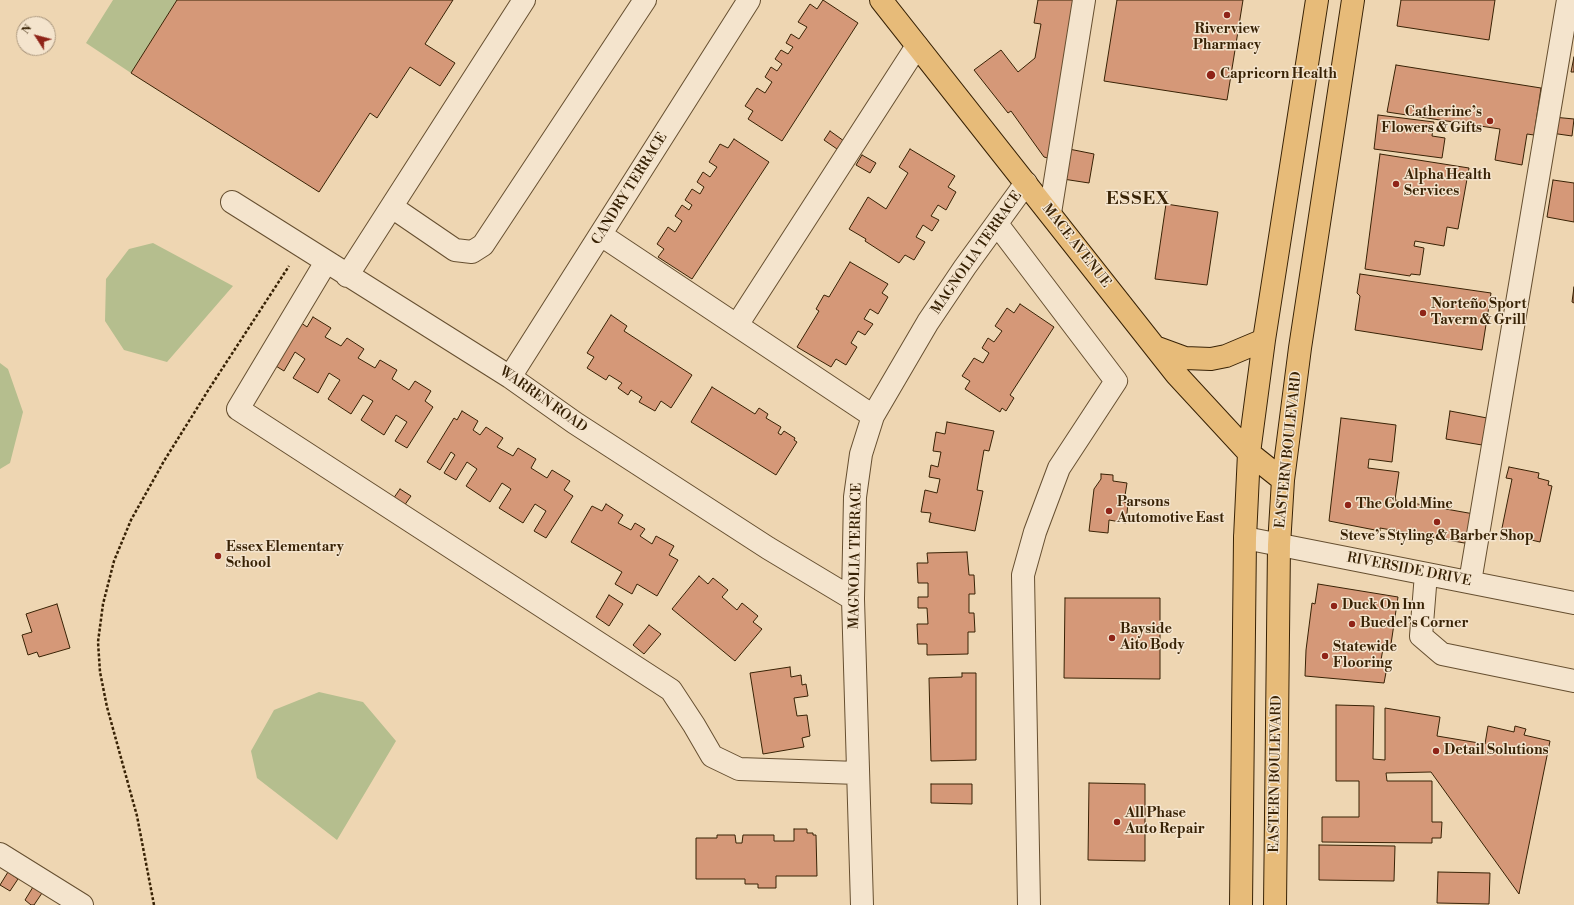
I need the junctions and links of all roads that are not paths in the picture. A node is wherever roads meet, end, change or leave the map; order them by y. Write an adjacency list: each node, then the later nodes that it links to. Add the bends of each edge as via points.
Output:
1 (524, 0): 12 (street)
2 (645, 0): 12 (street, via 483,245 472,252 455,250)
3 (881, 0): 9 (main road, MACE AVENUE)
4 (1084, 0): 13 (street)
5 (1317, 0): 19 (main road)
6 (1353, 0): 24 (main road, EASTERN BOULEVARD, via 1300,348)
7 (1568, 0): 28 (street)
8 (741, 3): 15 (street, CANDRY TERRACE)
9 (917, 46): 10 (main road, MACE AVENUE); 18 (street)
10 (1026, 183): 13 (main road, MACE AVENUE); 14 (street, MAGNOLIA TERRACE)
11 (232, 202): 16 (street, WARREN ROAD)
12 (392, 207): 17 (street)
13 (1050, 213): 20 (main road, MACE AVENUE)
14 (997, 224): 22 (street, MAGNOLIA TERRACE, via 928,322); 36 (street, via 1116,381 1059,468 1035,532 1023,575)
15 (601, 236): 18 (street); 21 (street, CANDRY TERRACE)
16 (326, 262): 17 (street, WARREN ROAD); 32 (street, via 238,409 671,690 712,756 739,769)
17 (347, 276): 21 (street, WARREN ROAD)
18 (737, 325): 22 (street)
19 (1264, 340): 20 (main road, via 1226,356 1211,359 1185,358); 23 (main road)
20 (1155, 347): 23 (main road, MACE AVENUE, via 1176,374)
21 (510, 377): 29 (street, WARREN ROAD, via 574,423 768,548)
22 (873, 416): 29 (street, MAGNOLIA TERRACE, via 861,454 855,497)
23 (1249, 452): 24 (main road, MACE AVENUE); 25 (main road)
24 (1283, 480): 26 (main road, EASTERN BOULEVARD)
25 (1245, 538): 26 (street, RIVERSIDE DRIVE); 37 (main road)
26 (1279, 545): 27 (street, RIVERSIDE DRIVE); 38 (main road, EASTERN BOULEVARD)
27 (1426, 574): 28 (street, RIVERSIDE DRIVE); 31 (street, via 1421,636 1442,654)
28 (1470, 582): 30 (street, RIVERSIDE DRIVE)
29 (853, 599): 32 (street, MAGNOLIA TERRACE)
30 (1574, 603)
31 (1574, 681)
32 (858, 773): 35 (street, MAGNOLIA TERRACE)
33 (0, 854): 34 (street)
34 (82, 905)
35 (862, 905)
36 (1029, 905)
37 (1241, 905)
38 (1275, 905)

